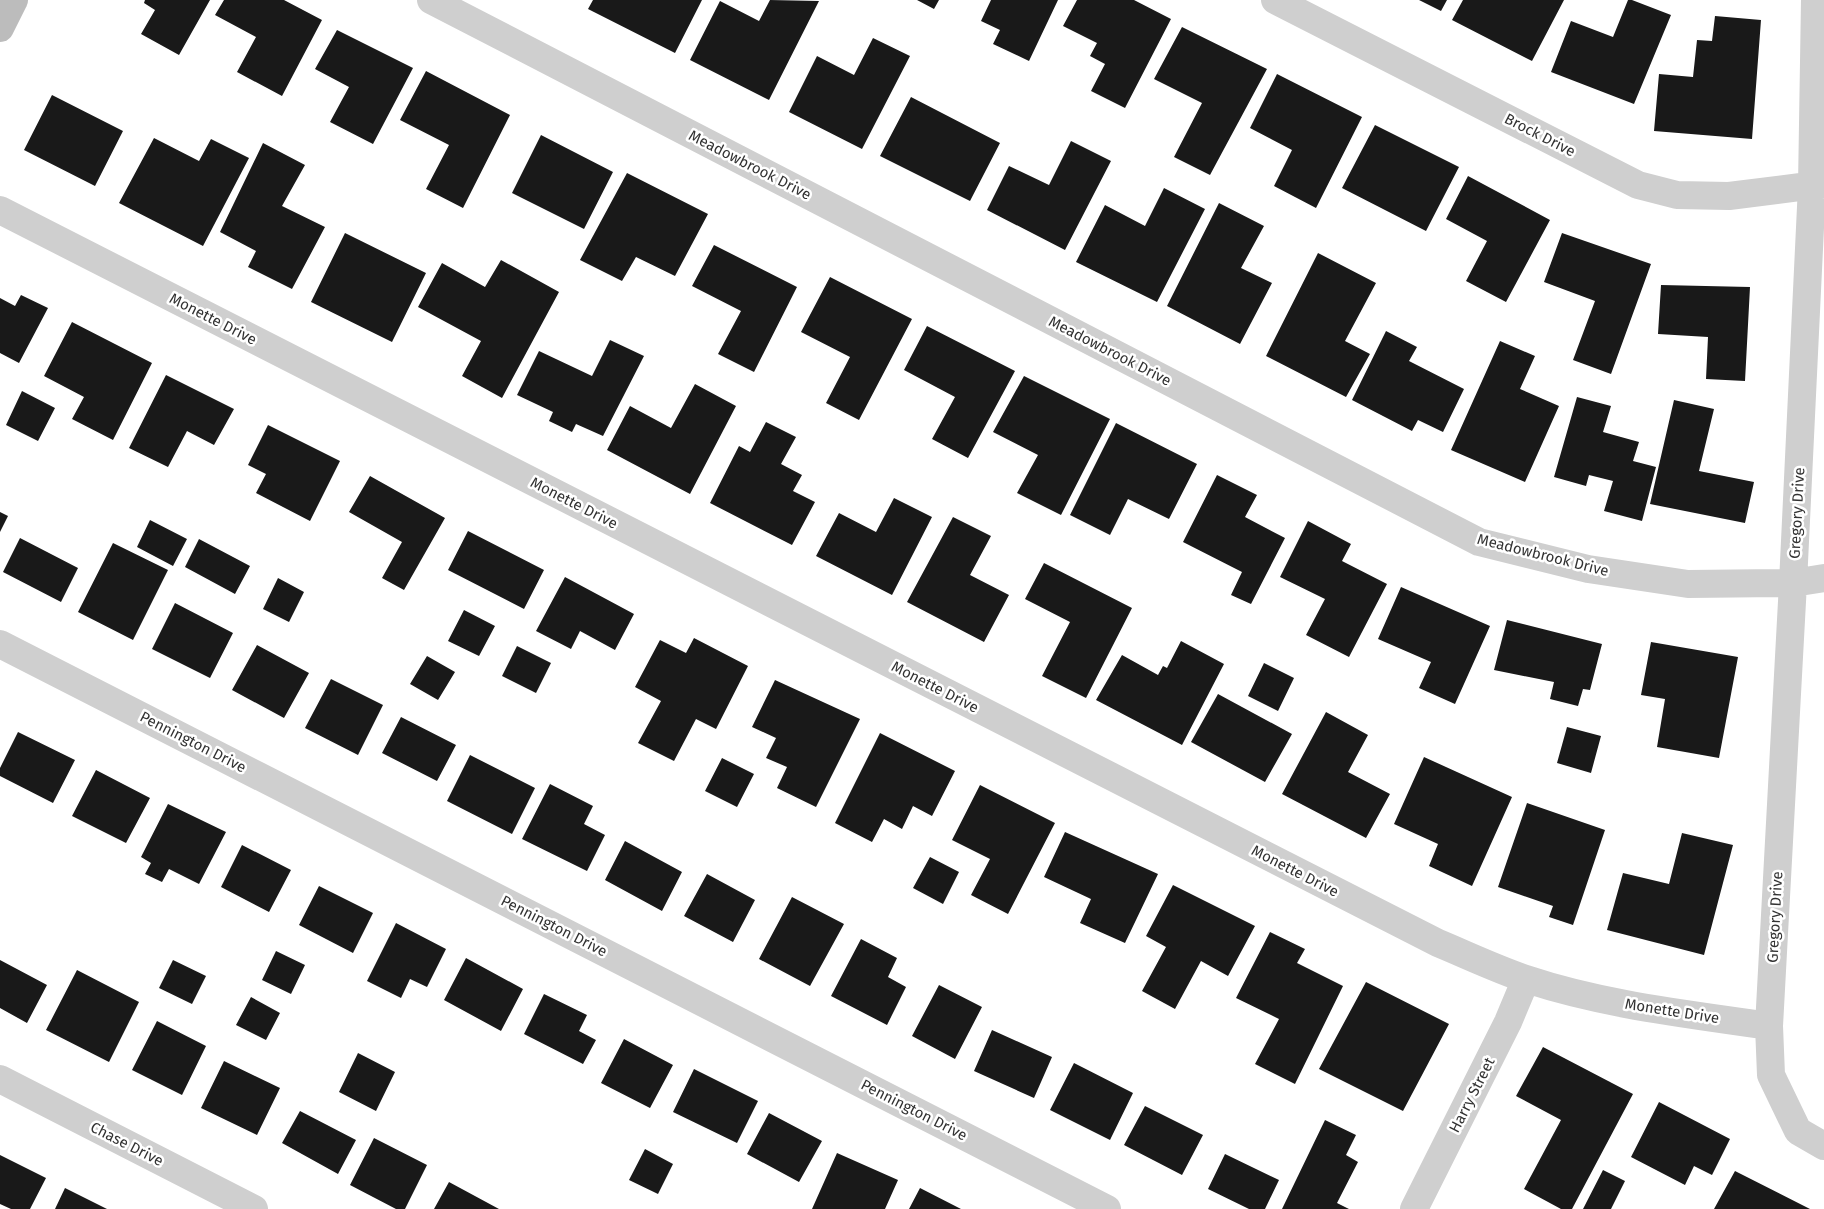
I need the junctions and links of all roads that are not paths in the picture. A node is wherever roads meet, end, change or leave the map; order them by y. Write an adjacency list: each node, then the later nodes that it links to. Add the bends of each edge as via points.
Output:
1 (14, 0): 5 (main road)
2 (431, 0): 9 (street, Meadowbrook Drive, via 1479,542 1588,569 1688,584)
3 (1275, 0): 6 (street, Brock Drive, via 1638,185 1678,195 1729,196)
4 (1815, 0): 6 (street, Gregory Drive)
5 (0, 28)
6 (1818, 185): 9 (street, Gregory Drive)
7 (0, 210): 11 (street, Monette Drive, via 1438,943)
8 (1824, 578): 9 (street, Meadowbrook Drive)
9 (1794, 583): 12 (street, Gregory Drive)
10 (0, 644): 16 (street, Pennington Drive)
11 (1526, 979): 12 (street, Monette Drive, via 1594,998); 17 (street, Harry Street, via 1508,1022)
12 (1769, 1026): 14 (street, via 1771,1076 1798,1131)
13 (0, 1079): 15 (street, Chase Drive)
14 (1824, 1146)
15 (254, 1209)
16 (1107, 1209)
17 (1414, 1209)

